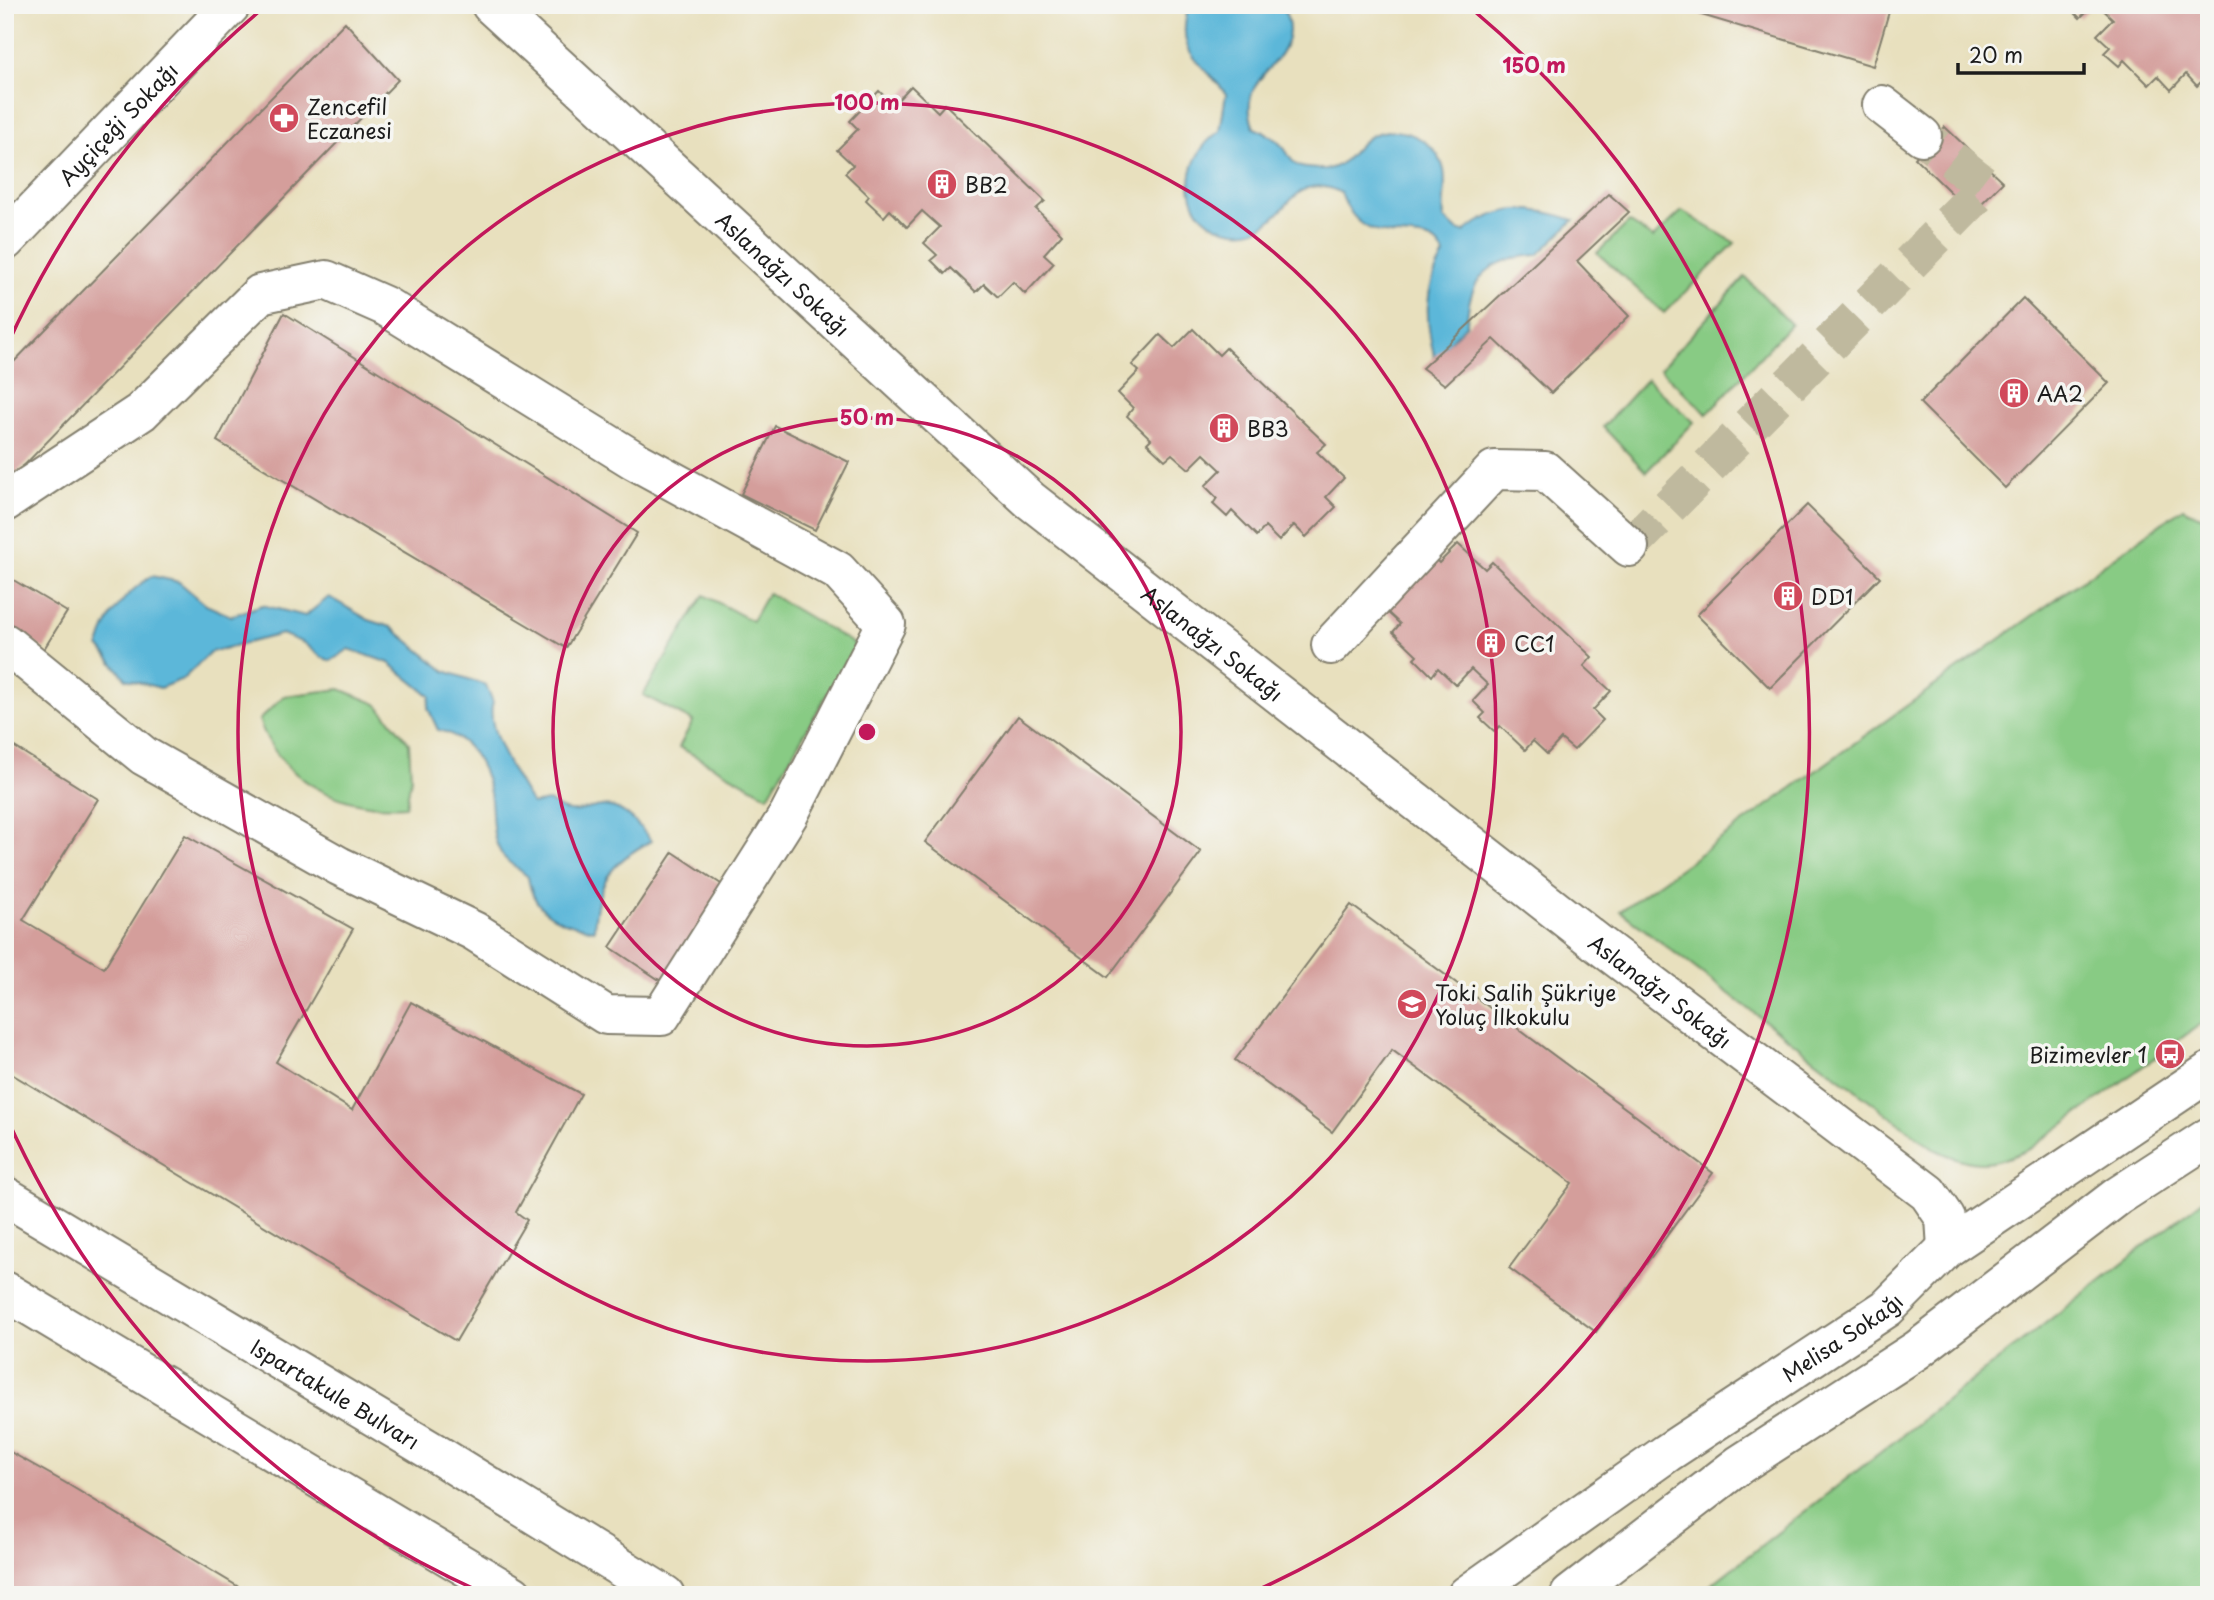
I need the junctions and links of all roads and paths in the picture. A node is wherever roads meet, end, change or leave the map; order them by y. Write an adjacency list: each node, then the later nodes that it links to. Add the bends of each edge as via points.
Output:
1 (231, 5): 5 (street, Ayçiçeği Sokağı)
2 (491, 5): 13 (street, Aslanağzı Sokağı, via 1030,500 1600,945 1928,1193 1945,1218)
3 (1882, 106): 4 (street)
4 (1922, 136)
5 (5, 241)
6 (5, 502): 8 (street, via 141,412 260,294 326,280 385,306 634,460 838,571 886,624 789,814 661,1016 606,1015 474,931 339,866 144,756)
7 (1629, 547): 9 (street, via 1545,471 1494,470)
8 (5, 643)
9 (1331, 645)
10 (2209, 1072): 13 (street, Melisa Sokağı)
11 (2209, 1137): 18 (street, via 2118,1196 1917,1350 1739,1465)
12 (5, 1196): 16 (street, Ispartakule Bulvarı)
13 (1947, 1248): 17 (street, Melisa Sokağı, via 1887,1308 1667,1453)
14 (5, 1291): 15 (street)
15 (513, 1595)
16 (665, 1595)
17 (1466, 1595)
18 (1570, 1595)

